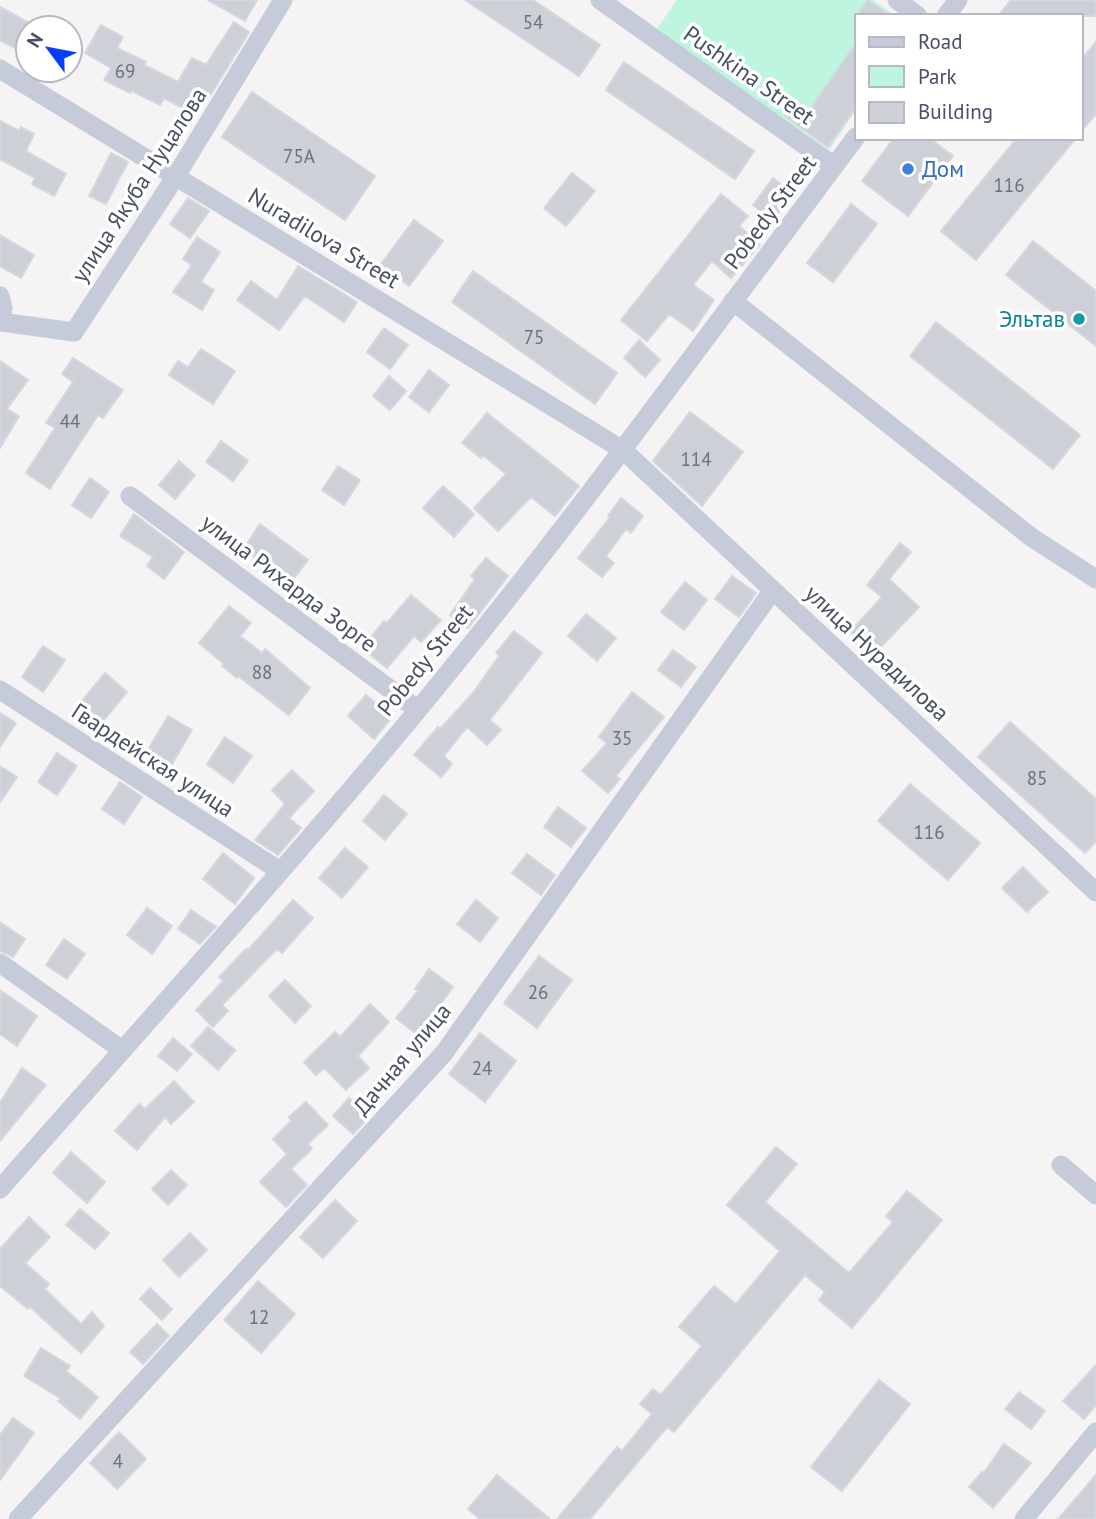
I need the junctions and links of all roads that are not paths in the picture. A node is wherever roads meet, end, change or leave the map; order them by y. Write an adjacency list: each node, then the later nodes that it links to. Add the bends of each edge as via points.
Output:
1 (283, 0): 8 (street, улица Якуба Нуцалова)
2 (600, 0): 7 (street, Pushkina Street)
3 (897, 0): 4 (street)
4 (915, 14)
5 (0, 69): 8 (street, Nuradilova Street)
6 (855, 138): 7 (street, Pobedy Street)
7 (834, 166): 10 (street, Pobedy Street)
8 (176, 176): 11 (street, улица Якуба Нуцалова, via 74,332); 12 (street, Nuradilova Street)
9 (0, 296): 11 (street)
10 (733, 301): 12 (street, Pobedy Street); 14 (street, via 1031,537)
11 (0, 321)
12 (623, 450): 15 (street, улица Нурадилова); 17 (street, Pobedy Street)
13 (130, 496): 17 (street, улица Рихарда Зорге)
14 (1096, 579)
15 (773, 590): 19 (street, улица Нурадилова); 26 (street, Дачная улица, via 444,1053)
16 (0, 690): 18 (street, Гвардейская улица)
17 (418, 710): 18 (street, Pobedy Street)
18 (280, 871): 21 (street, Pobedy Street)
19 (1096, 892)
20 (0, 963): 21 (street)
21 (122, 1050): 23 (street, Pobedy Street)
22 (1061, 1165): 24 (street)
23 (0, 1189)
24 (1096, 1195)
25 (1095, 1434): 27 (street)
26 (18, 1519)
27 (1024, 1519)

